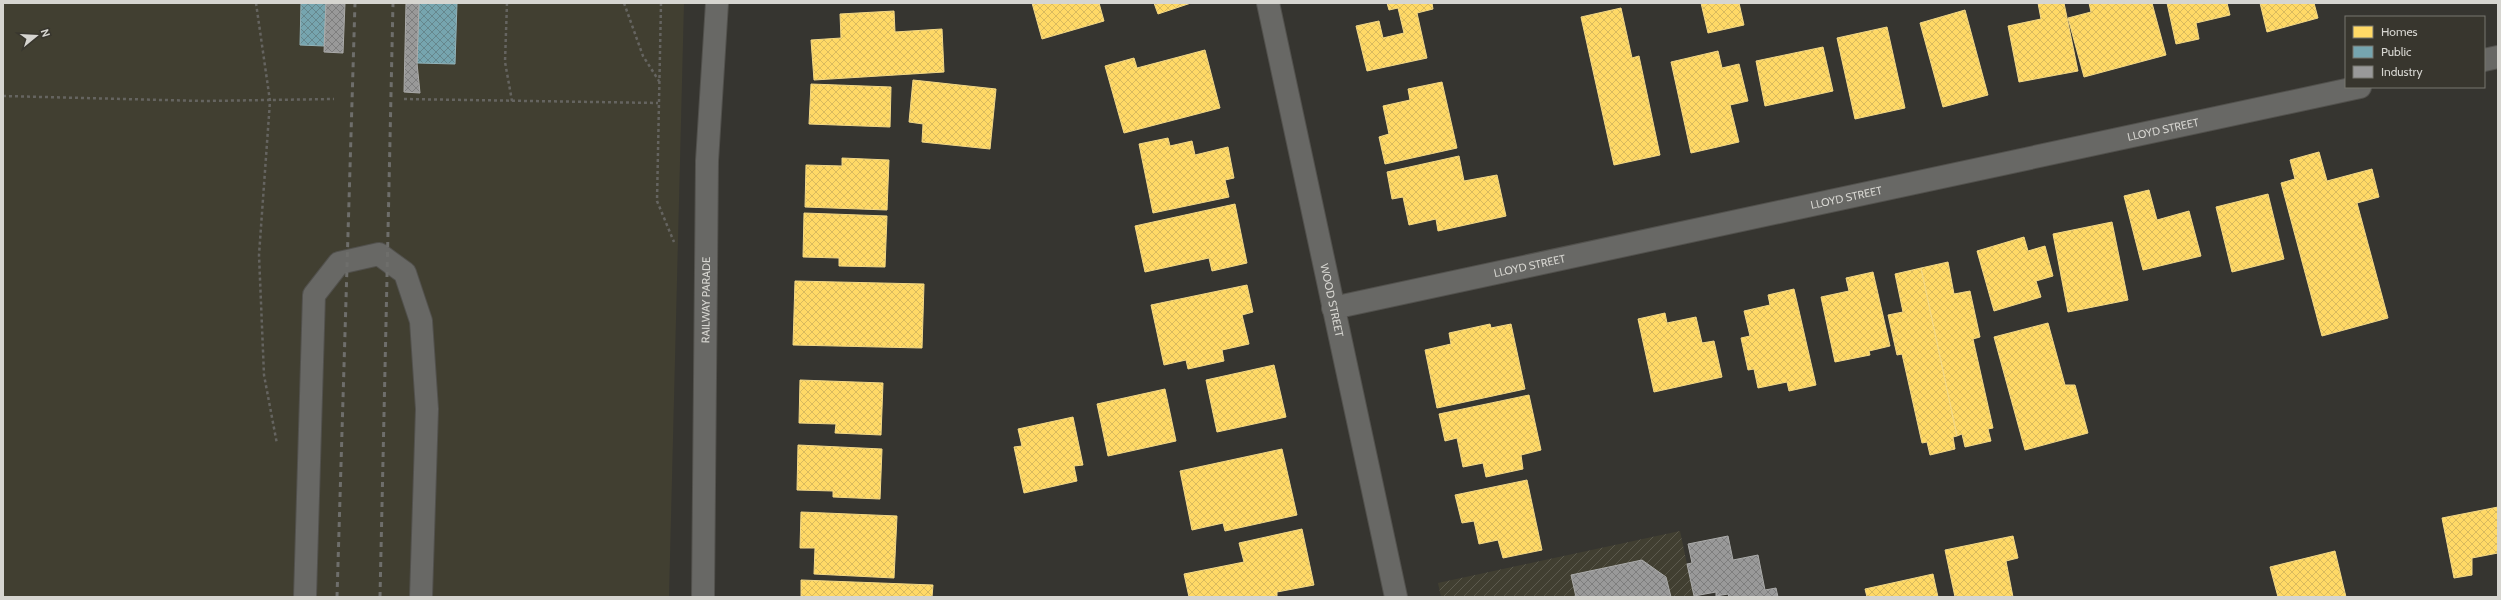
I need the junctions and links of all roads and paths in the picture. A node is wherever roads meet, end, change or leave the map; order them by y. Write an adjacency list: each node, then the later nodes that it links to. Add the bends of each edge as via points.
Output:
1 (256, 3): 15 (path)
2 (507, 3): 14 (path, via 505,62)
3 (624, 3): 9 (path, via 643,56)
4 (661, 3): 9 (path)
5 (717, 3): 22 (street, RAILWAY PARADE, via 707,161)
6 (1268, 3): 18 (street, WOOD STREET)
7 (2498, 57): 8 (street)
8 (2485, 60)
9 (659, 82): 16 (path)
10 (2355, 88): 18 (street, LLOYD STREET)
11 (3, 96): 15 (path, via 204,102)
12 (334, 99): 15 (path)
13 (404, 99): 14 (path)
14 (512, 100): 16 (path)
15 (270, 101): 19 (path, via 259,255 264,375)
16 (658, 103): 17 (path)
17 (657, 160)
18 (1333, 308): 23 (street, WOOD STREET)
19 (278, 448)
20 (304, 597): 21 (street, via 314,295 339,263 379,254 405,273 421,321 427,409)
21 (421, 597)
22 (703, 597)
23 (1396, 597)

